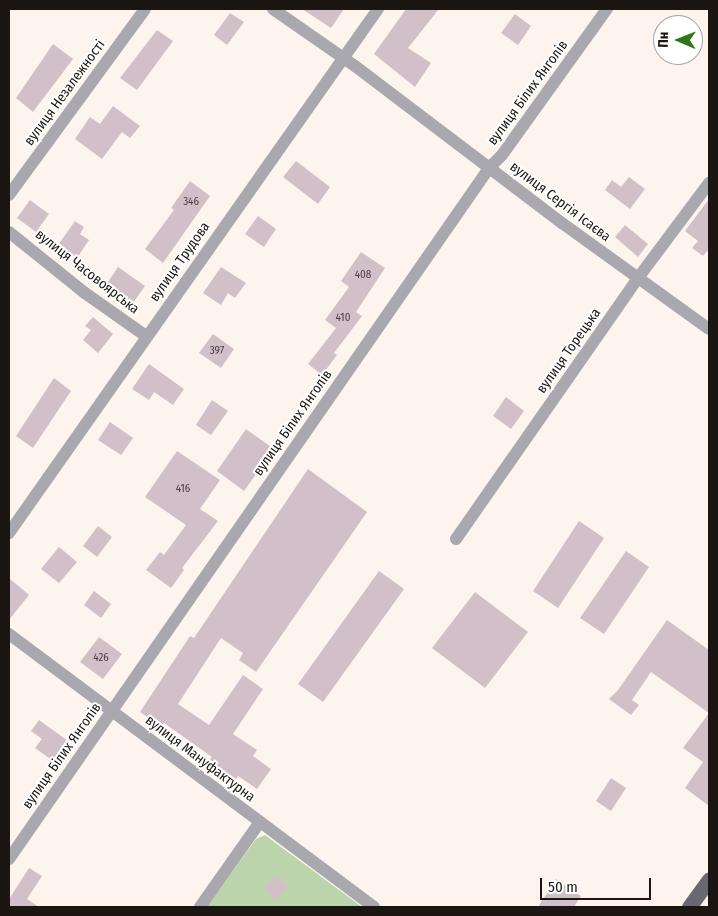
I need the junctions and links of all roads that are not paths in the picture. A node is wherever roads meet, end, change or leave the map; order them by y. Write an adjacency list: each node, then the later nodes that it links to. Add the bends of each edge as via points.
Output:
1 (145, 9): 8 (street, вулиця Незалежності)
2 (272, 9): 5 (street, вулиця Сергія Ісаєва)
3 (378, 9): 5 (street, вулиця Трудова)
4 (608, 9): 6 (street, вулиця Білих Янголів, via 502,155)
5 (342, 57): 6 (street, вулиця Сергія Ісаєва); 12 (street, вулиця Трудова)
6 (489, 168): 10 (street, вулиця Сергія Ісаєва); 16 (street, вулиця Білих Янголів)
7 (709, 183): 10 (street, вулиця Торецька)
8 (9, 195)
9 (9, 232): 12 (street, вулиця Часовоярська, via 85,293)
10 (638, 278): 11 (street, вулиця Сергія Ісаєва); 14 (street, вулиця Торецька)
11 (709, 328)
12 (146, 336): 13 (street, вулиця Трудова)
13 (9, 533)
14 (456, 539)
15 (9, 634): 16 (street, вулиця Мануфактурна)
16 (112, 711): 17 (street, вулиця Мануфактурна); 18 (street, вулиця Білих Янголів)
17 (260, 822): 20 (street); 21 (street, вулиця Мануфактурна)
18 (9, 859)
19 (709, 879): 22 (main road)
20 (200, 907)
21 (374, 907)
22 (689, 907)

